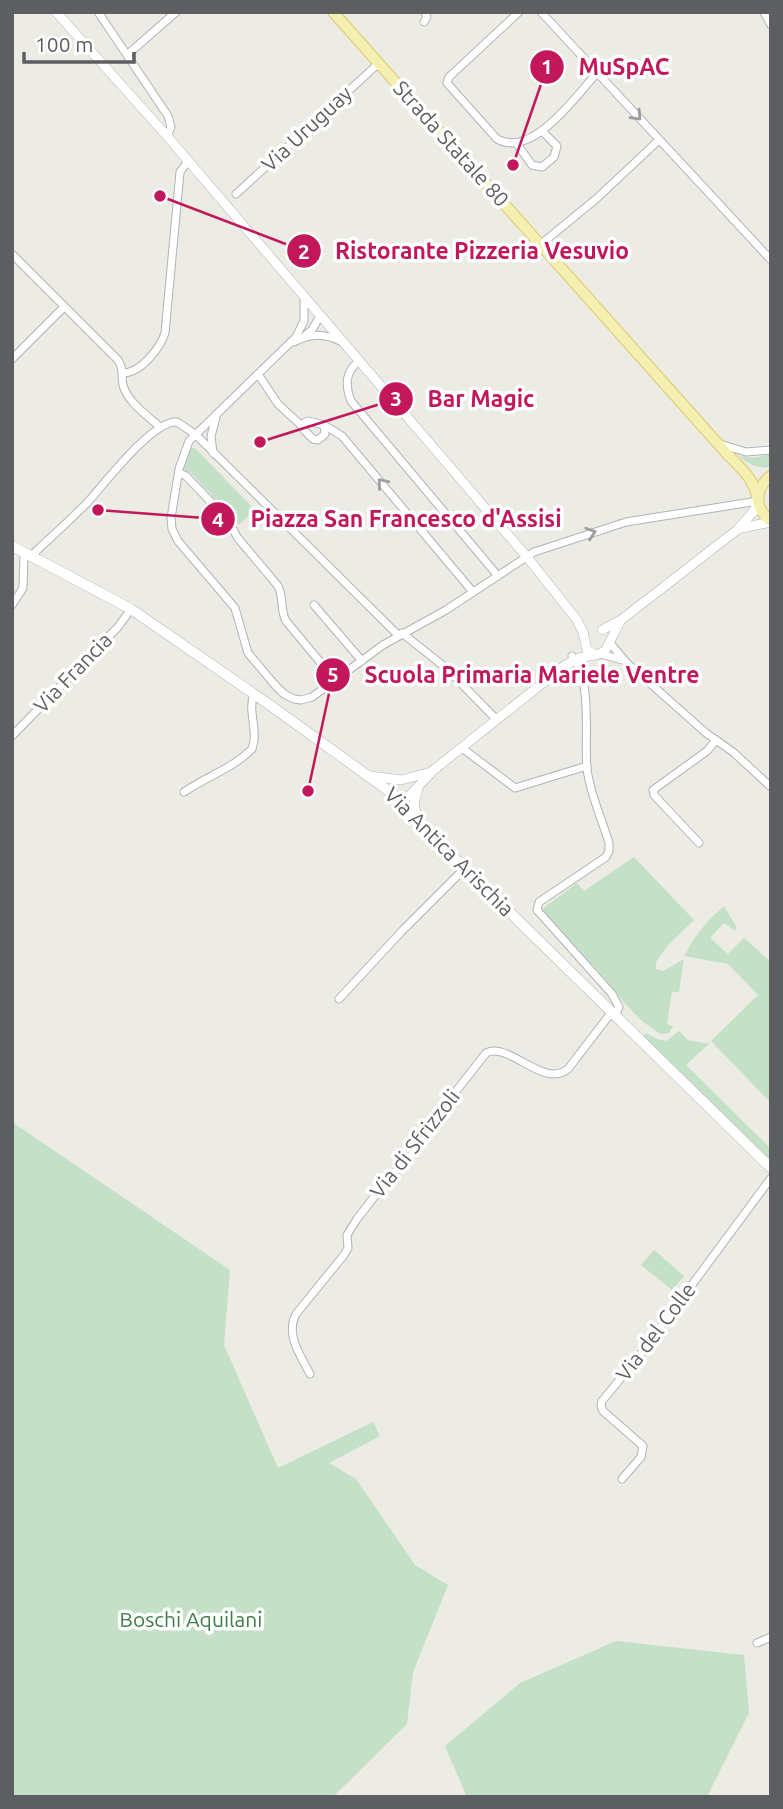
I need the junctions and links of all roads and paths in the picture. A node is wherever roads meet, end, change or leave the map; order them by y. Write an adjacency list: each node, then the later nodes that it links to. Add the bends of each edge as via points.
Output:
1 (56, 12): 15 (street)
2 (98, 12): 11 (street)
3 (176, 12): 11 (street)
4 (333, 12): 12 (main road, Strada Statale 80)
5 (425, 12): 9 (street)
6 (519, 12): 17 (street, via 447,83 497,139)
7 (541, 12): 13 (street)
8 (764, 12): 10 (street)
9 (424, 22)
10 (771, 25)
11 (127, 55): 15 (street, via 168,116 171,130)
12 (379, 63): 19 (street, Via Uruguay); 20 (main road, Strada Statale 80)
13 (597, 73): 14 (street); 16 (street, one-way to 16)
14 (542, 131): 17 (street); 17 (street, via 557,146 554,157 542,167 532,165)
15 (167, 136): 18 (street)
16 (659, 140): 20 (street); 22 (street)
17 (517, 144)
18 (188, 162): 23 (street); 30 (street, via 180,172 164,338 137,369)
19 (236, 194)
20 (540, 245): 37 (main road, Strada Statale 80)
21 (12, 254): 24 (street)
22 (771, 260)
23 (304, 298): 25 (street); 26 (street)
24 (64, 307): 28 (street); 30 (street, via 118,360)
25 (320, 316): 26 (street, via 312,330); 27 (street)
26 (302, 333): 27 (street); 31 (street)
27 (345, 345): 29 (street)
28 (12, 359)
29 (359, 361): 49 (street); 50 (street, via 347,376 351,401)
30 (123, 373): 35 (street, via 128,397)
31 (258, 374): 32 (street); 33 (street, via 278,404)
32 (217, 413): 36 (street); 39 (street, via 211,436)
33 (306, 424): 34 (street); 34 (street, via 316,440 325,434)
34 (324, 425): 51 (street, one-way to 34, via 342,436)
35 (160, 427): 36 (street, via 174,421); 48 (street)
36 (195, 434): 39 (street); 41 (street, via 187,444)
37 (716, 442): 38 (street, via 746,452); 40 (main road, Strada Statale 80)
38 (771, 450)
39 (213, 453): 58 (street)
40 (737, 464): 42 (main road); 43 (main road, Strada Statale 80, via 752,481)
41 (179, 473): 65 (street, via 229,521 278,586 286,621); 66 (street, via 171,518 174,536 235,608 248,653)
42 (771, 475): 43 (main road, via 760,487)
43 (758, 500): 44 (street); 45 (main road, Strada Statale 80); 46 (street)
44 (734, 503): 46 (street, via 745,512); 49 (street, one-way to 44, via 626,522)
45 (771, 522): 46 (street)
46 (741, 526): 56 (street)
47 (12, 546): 48 (main road, Via Antica Arischia)
48 (27, 555): 52 (street, via 23,588); 54 (main road, Via Antica Arischia)
49 (527, 556): 50 (street); 55 (street)
50 (498, 576): 51 (street)
51 (473, 592): 58 (street)
52 (12, 605)
53 (314, 605): 63 (street)
54 (131, 609): 67 (main road, Via Antica Arischia); 72 (street, Via Francia)
55 (577, 620): 57 (street); 59 (street)
56 (621, 620): 57 (street); 60 (street)
57 (599, 629): 59 (street); 60 (street)
58 (400, 634): 63 (street); 71 (street, via 446,668)
59 (584, 639): 61 (street, via 586,649); 62 (street)
60 (610, 642): 61 (street, via 607,650); 64 (street)
61 (598, 654): 62 (street); 64 (street)
62 (574, 658): 71 (street); 75 (street, via 587,716)
63 (362, 661): 65 (street)
64 (626, 662): 73 (street)
65 (335, 680): 68 (street, via 306,699)
66 (278, 689): 68 (street); 69 (street)
67 (254, 694): 69 (main road, Via Antica Arischia); 79 (street, via 252,749 229,769)
68 (287, 696): 70 (street)
69 (267, 703): 70 (main road, Via Antica Arischia)
70 (277, 709): 76 (main road, Via Antica Arischia)
71 (497, 720): 74 (street)
72 (12, 736)
73 (716, 740): 78 (street); 82 (street, via 653,790)
74 (462, 748): 75 (street, via 515,788); 77 (street)
75 (587, 766): 85 (street, via 609,843 608,854 539,902 537,910 612,994 619,1007)
76 (370, 776): 77 (street); 80 (main road, Via Antica Arischia)
77 (419, 781): 80 (street, via 407,785); 81 (street, via 414,803)
78 (771, 787)
79 (184, 792)
80 (400, 799): 81 (main road, Via Antica Arischia)
81 (417, 817): 83 (main road, Via Antica Arischia)
82 (699, 843)
83 (464, 869): 84 (street); 85 (main road, Via Antica Arischia)
84 (339, 999)
85 (613, 1015): 86 (main road, Via Antica Arischia); 88 (street, Via di Sfrizzoli, via 560,1074 496,1051 486,1052 415,1151 357,1219 347,1235 345,1255 296,1314 292,1336)
86 (771, 1168)
87 (771, 1178): 89 (street, Via del Colle, via 601,1403 603,1411 643,1446 641,1457)
88 (310, 1374)
89 (622, 1479)
90 (771, 1637): 91 (street)
91 (757, 1643)

